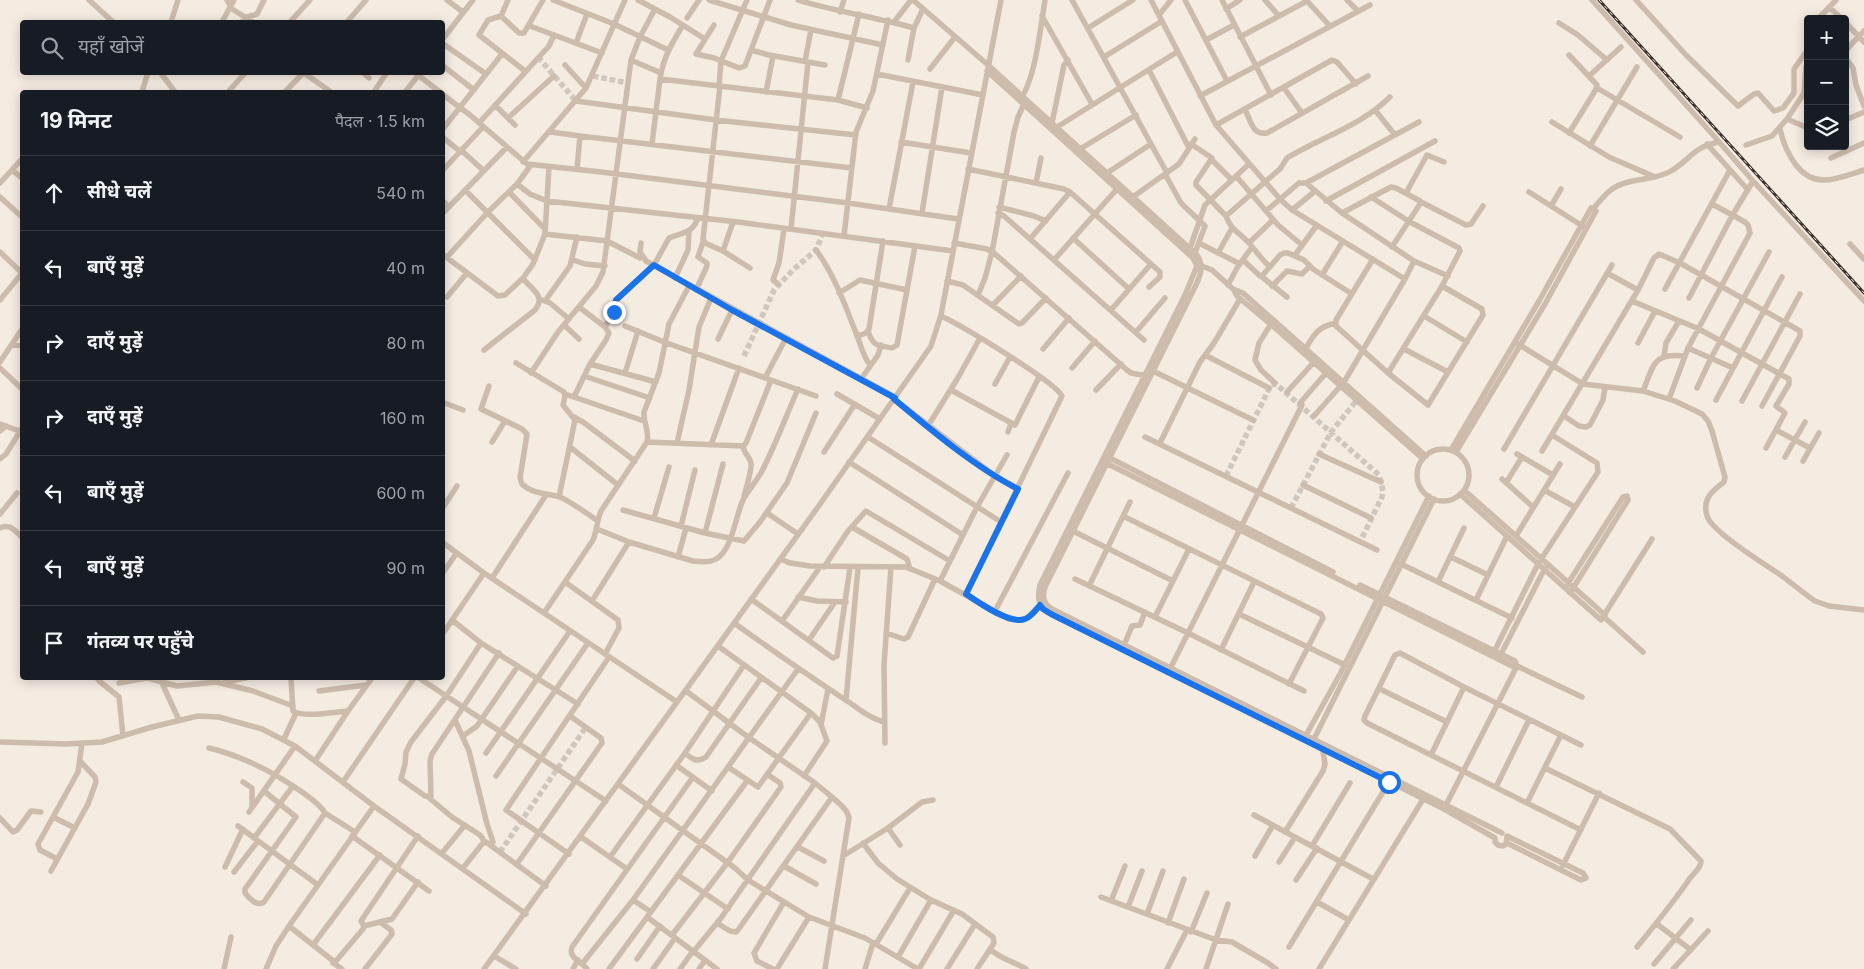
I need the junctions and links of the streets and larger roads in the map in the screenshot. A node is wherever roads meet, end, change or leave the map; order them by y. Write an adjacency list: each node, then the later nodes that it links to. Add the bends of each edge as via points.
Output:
1 (89, 0): 60 (street)
2 (178, 0): 61 (street)
3 (227, 0): 41 (street)
4 (234, 0): 41 (street)
5 (264, 0): 56 (street, via 257,14)
6 (310, 0): 65 (street)
7 (366, 0): 66 (street)
8 (447, 0): 46 (street)
9 (473, 0): 46 (street)
10 (508, 0): 53 (street)
11 (543, 0): 73 (street)
12 (553, 0): 49 (street)
13 (625, 0): 69 (street)
14 (638, 0): 43 (street)
15 (699, 0): 57 (street)
16 (709, 0): 37 (street)
17 (747, 0): 45 (street)
18 (770, 0): 58 (street)
19 (798, 0): 38 (street)
20 (844, 0): 47 (street)
21 (912, 0): 39 (street); 67 (street)
22 (1001, 0): 116 (street)
23 (1045, 0): 54 (street)
24 (1072, 0): 77 (street)
25 (1133, 0): 77 (street)
26 (1151, 0): 59 (street)
27 (1171, 0): 59 (street)
28 (1185, 0): 88 (street)
29 (1222, 0): 44 (street)
30 (1240, 0): 44 (street)
31 (1265, 0): 55 (street)
32 (1307, 0): 55 (street); 74 (street)
33 (1348, 0): 48 (street)
34 (1592, 0): 202 (street)
35 (1636, 0): 100 (street, via 1738,106 1758,93 1771,109 1780,110 1794,93 1794,70)
36 (1836, 0): 42 (street)
37 (718, 2): 45 (street)
38 (812, 2): 47 (street)
39 (920, 5): 76 (street); 84 (street)
40 (1370, 5): 48 (street)
41 (230, 7): 56 (street); 62 (street)
42 (1829, 7): 51 (street); 52 (street)
43 (655, 9): 70 (street); 83 (street)
44 (1226, 9): 72 (street)
45 (741, 10): 58 (street); 109 (street)
46 (463, 12): 82 (street)
47 (840, 12): 50 (street)
48 (1358, 12): 74 (street)
49 (587, 14): 69 (street); 91 (street)
50 (859, 14): 67 (street); 87 (street)
51 (1822, 15)
52 (1838, 15)
53 (501, 16): 73 (street, via 522,34); 99 (street, via 488,20 479,34)
54 (1042, 16): 106 (street); 163 (street, via 1031,76)
55 (1279, 16): 85 (street)
56 (247, 17): 63 (street); 64 (street)
57 (687, 18)
58 (763, 18): 78 (street); 96 (street)
59 (1160, 18): 97 (street); 103 (street)
60 (111, 20)
61 (172, 20)
62 (223, 20)
63 (244, 20)
64 (251, 20)
65 (292, 20)
66 (349, 20)
67 (891, 21): 76 (street); 92 (street)
68 (1559, 23): 107 (street)
69 (614, 24): 83 (street); 98 (street)
70 (683, 25): 86 (street); 95 (street)
71 (714, 25): 86 (street)
72 (1234, 25): 85 (street); 88 (street)
73 (530, 26): 80 (street)
74 (1330, 26): 113 (street)
75 (1849, 26): 81 (street)
76 (914, 28): 105 (street)
77 (1088, 28): 103 (street)
78 (811, 30): 87 (street); 110 (street)
79 (1864, 31): 81 (street)
80 (554, 35): 91 (street); 119 (street, via 549,46)
81 (1859, 36): 89 (street); 94 (street)
82 (445, 37)
83 (640, 37): 95 (street); 104 (street)
84 (955, 37): 116 (street); 117 (street)
85 (1240, 37): 113 (street)
86 (705, 39): 109 (street, via 696,54)
87 (853, 39): 92 (street); 162 (street)
88 (1206, 40): 136 (street)
89 (1864, 42)
90 (445, 43): 120 (street)
91 (576, 43): 98 (street)
92 (883, 45): 121 (street)
93 (1621, 47): 107 (street)
94 (1849, 47)
95 (668, 50): 132 (street)
96 (751, 50): 101 (street); 109 (street, via 742,68)
97 (1177, 52): 118 (street); 159 (street)
98 (602, 53): 142 (street)
99 (502, 54): 119 (street); 120 (street)
100 (1804, 55)
101 (773, 56): 110 (street); 154 (street)
102 (1569, 56): 134 (street)
103 (1104, 57): 140 (street)
104 (631, 60): 132 (street); 169 (street)
105 (908, 60)
106 (1068, 60): 166 (street); 186 (street, via 1064,66)
107 (1607, 60): 134 (street)
108 (1847, 60): 168 (street, via 1853,68)
109 (721, 61): 139 (street)
110 (806, 61): 112 (street); 158 (street)
111 (565, 65): 142 (street)
112 (825, 65)
113 (1256, 66): 136 (street); 157 (street)
114 (445, 67): 153 (street)
115 (1637, 67): 164 (street)
116 (988, 68): 156 (street); 163 (street)
117 (930, 69)
118 (1148, 70): 140 (street); 205 (street)
119 (525, 71): 167 (street)
120 (486, 74): 153 (street)
121 (877, 74): 137 (street); 171 (street)
122 (147, 75): 145 (street)
123 (162, 75): 146 (street)
124 (243, 75): 147 (street)
125 (302, 75): 148 (street)
126 (307, 75): 149 (street)
127 (366, 75): 135 (street)
128 (385, 75): 150 (street)
129 (417, 75): 151 (street)
130 (419, 75): 152 (street)
131 (554, 76): 178 (street)
132 (661, 76): 139 (street); 174 (street)
133 (1368, 76): 138 (street)
134 (1589, 76): 144 (street)
135 (369, 78)
136 (1227, 81): 159 (street)
137 (913, 82): 141 (street); 201 (street)
138 (1356, 84): 143 (street, via 1334,60); 176 (street)
139 (719, 86): 154 (street); 181 (street)
140 (1120, 86): 166 (street); 177 (street)
141 (942, 87): 156 (street); 210 (street)
142 (586, 88): 165 (street)
143 (1284, 88): 157 (street); 176 (street)
144 (1596, 88): 164 (street); 193 (street)
145 (143, 90)
146 (174, 90)
147 (230, 90)
148 (287, 90)
149 (328, 90)
150 (375, 90)
151 (406, 90)
152 (436, 90)
153 (474, 90): 170 (street)
154 (766, 92): 158 (street)
155 (1804, 93): 180 (street)
156 (982, 95): 215 (street)
157 (1271, 95): 172 (street)
158 (804, 96): 162 (street); 190 (street)
159 (1200, 96): 187 (street)
160 (1390, 96): 173 (street)
161 (445, 97): 170 (street)
162 (838, 100): 171 (street)
163 (1022, 100): 186 (street); 238 (street); 248 (street)
164 (1617, 100): 197 (street); 209 (street)
165 (576, 101): 169 (street); 192 (street)
166 (1092, 104): 186 (street)
167 (495, 105): 178 (street); 184 (street)
168 (1864, 106)
169 (624, 107): 174 (street); 199 (street)
170 (461, 108): 184 (street); 189 (street)
171 (867, 108): 194 (street)
172 (1245, 110): 176 (street, via 1254,130 1262,134); 187 (street)
173 (1375, 110): 195 (street); 241 (street, via 1287,158 1280,169)
174 (657, 111): 181 (street); 203 (street)
175 (1864, 112): 179 (street)
176 (1302, 113)
177 (1136, 115): 204 (street); 212 (street)
178 (508, 118): 185 (street)
179 (1849, 118)
180 (1787, 119): 188 (street); 191 (street)
181 (716, 120): 190 (street); 214 (street)
182 (1418, 122): 195 (street)
183 (1552, 122): 193 (street)
184 (481, 125): 211 (street); 213 (street)
185 (515, 125)
186 (1054, 125): 212 (street)
187 (1216, 125): 223 (street)
188 (1804, 126)
189 (445, 127)
190 (801, 129): 194 (street); 221 (street)
191 (1780, 129): 208 (street, via 1766,139); 232 (street, via 1788,154 1806,176 1820,181)
192 (551, 132): 196 (street); 220 (street)
193 (1569, 133): 209 (street)
194 (856, 135): 227 (street)
195 (1395, 135): 246 (street)
196 (580, 136): 199 (street); 230 (street)
197 (1680, 137)
198 (445, 139): 213 (street)
199 (620, 140): 203 (street); 235 (street)
200 (1435, 141): 264 (street)
201 (901, 142): 210 (street); 275 (street)
202 (1719, 142): 206 (street); 242 (street)
203 (652, 144): 214 (street)
204 (1151, 144): 234 (street); 236 (street)
205 (1192, 144): 218 (street); 236 (street, via 1179,164)
206 (1707, 144): 231 (street); 239 (street, via 1670,172)
207 (1864, 144): 217 (street)
208 (1746, 145)
209 (1590, 146): 239 (street)
210 (932, 147): 215 (street); 282 (street)
211 (506, 148): 220 (street); 233 (street)
212 (1080, 149): 234 (street)
213 (461, 152): 225 (street); 233 (street)
214 (712, 152): 221 (street); 247 (street)
215 (971, 153): 228 (street)
216 (1041, 158): 244 (street)
217 (1831, 158)
218 (1212, 160): 240 (street); 263 (street, via 1196,183)
219 (20, 161): 229 (street)
220 (523, 162): 224 (street)
221 (797, 162): 227 (street); 258 (street)
222 (1444, 162): 256 (street, via 1427,155)
223 (1249, 164): 240 (street); 241 (street)
224 (531, 165): 226 (street); 245 (street)
225 (445, 167)
226 (549, 167): 230 (street); 266 (street)
227 (852, 168): 269 (street)
228 (968, 169): 238 (street); 289 (street)
229 (12, 170): 237 (street); 243 (street)
230 (577, 170): 235 (street)
231 (1730, 170): 251 (street); 270 (street)
232 (1864, 170)
233 (484, 171): 250 (street)
234 (1107, 173): 261 (street)
235 (616, 174): 247 (street); 274 (street)
236 (1166, 174): 261 (street); 290 (street, via 1180,203)
237 (20, 176)
238 (1005, 177): 244 (street); 277 (street)
239 (1655, 177): 296 (street, via 1621,184 1591,208)
240 (1234, 178): 257 (street); 263 (street)
241 (1264, 181): 257 (street); 262 (street)
242 (1753, 182): 251 (street); 386 (street)
243 (0, 183)
244 (1036, 183): 253 (street)
245 (517, 184): 252 (street); 266 (street)
246 (1306, 184): 254 (street); 262 (street, via 1299,183)
247 (708, 185): 258 (street); 288 (street)
248 (1117, 189): 261 (street); 283 (street)
249 (1561, 189): 272 (street)
250 (465, 190): 273 (street); 281 (street)
251 (1748, 190): 287 (street)
252 (509, 192): 281 (street); 299 (street)
253 (1070, 192): 283 (street); 292 (street)
254 (1314, 192): 264 (street); 278 (street)
255 (1528, 192): 272 (street)
256 (1406, 193): 260 (street, via 1391,187); 267 (street)
257 (1252, 194): 280 (street); 286 (street)
258 (794, 196): 269 (street); 298 (street)
259 (0, 197): 265 (street)
260 (1371, 197): 284 (street); 294 (street)
261 (1131, 198): 320 (street)
262 (1280, 199): 278 (street); 280 (street)
263 (1210, 200): 286 (street); 290 (street, via 1204,205)
264 (1326, 201): 284 (street)
265 (5, 202): 276 (street); 285 (street)
266 (547, 202): 274 (street); 299 (street)
267 (1421, 202): 271 (street, via 1466,225 1473,222); 294 (street)
268 (445, 203): 273 (street)
269 (848, 203): 275 (street); 301 (street)
270 (1712, 204): 287 (street); 335 (street)
271 (1483, 206)
272 (1551, 206): 296 (street)
273 (449, 207): 279 (street)
274 (611, 208): 288 (street); 305 (street)
275 (889, 208): 282 (street)
276 (0, 209)
277 (999, 210): 292 (street); 304 (street); 322 (street)
278 (1292, 210): 295 (street)
279 (445, 211)
280 (1266, 211): 291 (street)
281 (488, 212): 326 (street); 330 (street)
282 (922, 213): 289 (street)
283 (1095, 213): 303 (street); 336 (street)
284 (1342, 213): 316 (street)
285 (20, 215)
286 (1226, 216): 297 (street)
287 (1732, 216): 349 (street); 365 (street, via 1748,226 1750,234)
288 (702, 218): 293 (street); 300 (street); 308 (street)
289 (958, 219): 310 (street)
290 (1199, 219): 311 (street, via 1205,226); 320 (street)
291 (1273, 220): 313 (street); 314 (street)
292 (1046, 221): 304 (street)
293 (733, 222): 298 (street); 318 (street)
294 (1410, 222): 316 (street); 352 (street, via 1459,248 1460,254)
295 (1317, 226): 307 (street); 314 (street)
296 (1584, 227): 421 (street)
297 (1232, 228): 313 (street); 324 (street)
298 (787, 229): 301 (street); 358 (street, via 773,277)
299 (545, 231): 302 (street); 330 (street)
300 (689, 231): 337 (street, via 669,238); 355 (street, via 688,250)
301 (844, 236): 306 (street)
302 (577, 237): 305 (street); 331 (street)
303 (1073, 238): 332 (street); 366 (street)
304 (1030, 239): 332 (street)
305 (607, 241): 327 (street); 340 (street)
306 (883, 241): 315 (street); 359 (street)
307 (1343, 241): 328 (street); 348 (street)
308 (703, 242): 318 (street); 368 (street, via 698,257 707,266)
309 (640, 243): 337 (street, via 642,256)
310 (954, 243): 319 (street); 322 (street)
311 (1199, 243): 320 (street); 324 (street)
312 (1850, 244): 329 (street)
313 (1251, 245): 334 (street); 342 (street)
314 (1302, 245): 325 (street)
315 (915, 246): 319 (street); 369 (street)
316 (1392, 247): 333 (street)
317 (816, 250): 371 (street)
318 (724, 251): 343 (street)
319 (952, 251): 357 (street)
320 (1191, 251): 338 (street, via 1200,259)
321 (0, 252): 344 (street)
322 (992, 252): 350 (street); 374 (street)
323 (1768, 252): 384 (street)
324 (1218, 253): 334 (street)
325 (1295, 255): 341 (street); 342 (street, via 1282,253)
326 (445, 256): 345 (street)
327 (640, 258)
328 (1373, 259): 356 (street); 372 (street)
329 (1864, 259)
330 (535, 260): 354 (street)
331 (573, 260): 340 (street); 383 (street)
332 (1054, 260): 390 (street)
333 (1414, 261): 352 (street); 356 (street)
334 (1242, 262): 351 (street); 364 (street)
335 (1680, 263): 349 (street); 367 (street); 370 (street, via 1660,254 1655,256)
336 (1152, 264): 363 (street, via 1161,274); 366 (street)
337 (654, 265): 355 (street); 403 (street, via 616,300 614,312)
338 (1200, 265): 364 (street, via 1212,270); 452 (street, via 1190,297)
339 (1612, 265): 346 (street)
340 (604, 266): 388 (street, via 600,279)
341 (1310, 266): 348 (street); 361 (street, via 1302,274 1288,271)
342 (1270, 267): 351 (street)
343 (750, 268)
344 (20, 271)
345 (467, 273): 354 (street, via 501,296); 376 (street)
346 (1607, 273): 370 (street); 444 (street)
347 (20, 275): 382 (street)
348 (1322, 275): 372 (street)
349 (1700, 275): 365 (street); 380 (street)
350 (1021, 276): 378 (street); 387 (street)
351 (1261, 276): 361 (street)
352 (1448, 276): 362 (street)
353 (1782, 277): 392 (street)
354 (523, 278): 383 (street)
355 (675, 278): 360 (street)
356 (1405, 279): 429 (street)
357 (947, 280): 374 (street); 393 (street)
358 (778, 284)
359 (876, 285): 369 (street); 371 (street, via 860,280); 407 (street)
360 (689, 286): 368 (street); 417 (street, via 673,314)
361 (1272, 286): 375 (street)
362 (1442, 286): 394 (street); 418 (street, via 1483,310 1482,319)
363 (1149, 287)
364 (1230, 287): 381 (street); 424 (street, via 1243,293)
365 (1721, 288): 384 (street); 404 (street)
366 (1129, 289): 390 (street)
367 (1666, 289)
368 (696, 290): 377 (street)
369 (907, 290): 422 (street, via 897,345 892,348)
370 (1638, 290): 385 (street)
371 (839, 293): 409 (street)
372 (1352, 294): 400 (street)
373 (1800, 294): 398 (street)
374 (978, 295): 387 (street)
375 (1287, 297)
376 (447, 298)
377 (711, 298): 389 (street); 430 (street, via 701,319)
378 (1046, 298): 387 (street, via 1019,324); 395 (street)
379 (1165, 298): 408 (street)
380 (1689, 298)
381 (1240, 299): 399 (street); 432 (street)
382 (0, 300)
383 (543, 300): 396 (street); 428 (street)
384 (1742, 300): 392 (street); 415 (street)
385 (1632, 301): 391 (street); 464 (street)
386 (1864, 301)
387 (993, 305)
388 (579, 307): 396 (street); 403 (street)
389 (732, 310): 410 (street); 413 (street)
390 (1111, 310): 408 (street)
391 (1655, 311): 397 (street); 419 (street)
392 (1764, 311): 398 (street); 431 (street)
393 (941, 316): 411 (street); 481 (street, via 931,346)
394 (1424, 316): 418 (street); 425 (street)
395 (1069, 318): 416 (street); 427 (street)
396 (569, 319): 401 (street)
397 (1679, 320): 404 (street); 433 (street, via 1666,343)
398 (1785, 323): 442 (street); 455 (street, via 1801,334)
399 (1271, 324): 438 (street); 461 (street, via 1259,342 1255,360)
400 (1336, 324): 424 (street, via 1321,327); 429 (street, via 1337,329)
401 (564, 325): 412 (street); 449 (street)
402 (625, 326): 405 (street)
403 (605, 327): 440 (street, via 608,336)
404 (1699, 329): 415 (street); 426 (street)
405 (638, 331): 417 (street); 451 (street)
406 (20, 332): 420 (street)
407 (868, 332): 409 (street); 422 (street, via 872,342)
408 (1136, 332): 414 (street)
409 (858, 336): 443 (street)
410 (786, 338): 458 (street); 459 (street)
411 (980, 338): 435 (street); 472 (street)
412 (579, 339)
413 (718, 339)
414 (1144, 340)
415 (1720, 340): 431 (street); 436 (street)
416 (1095, 341): 441 (street); 447 (street)
417 (664, 342): 430 (street); 460 (street)
418 (1467, 342): 450 (street)
419 (1638, 343)
420 (12, 344): 423 (street); 437 (street)
421 (1517, 344): 444 (street); 521 (street)
422 (881, 345): 443 (street)
423 (20, 346)
424 (1306, 348): 463 (street)
425 (1404, 348): 450 (street); 454 (street)
426 (1688, 348): 434 (street); 436 (street)
427 (1043, 349)
428 (484, 350)
429 (1363, 350): 454 (street); 463 (street)
430 (695, 352): 446 (street); 513 (street)
431 (1742, 352): 442 (street); 448 (street)
432 (1205, 356): 468 (street); 469 (street)
433 (1664, 356): 434 (street); 474 (street, via 1655,363)
434 (1684, 356): 482 (street)
435 (1010, 357): 457 (street); 462 (street)
436 (1711, 358): 448 (street); 470 (street)
437 (0, 362)
438 (1314, 362): 453 (street); 475 (street)
439 (516, 364): 449 (street)
440 (590, 364): 451 (street); 456 (street)
441 (1120, 364): 452 (street, via 1132,373); 473 (street)
442 (1763, 364): 455 (street); 484 (street)
443 (870, 365): 459 (street)
444 (1552, 365): 464 (street); 518 (street)
445 (0, 368): 466 (street)
446 (738, 368): 458 (street); 515 (street)
447 (1072, 368)
448 (1732, 368): 483 (street)
449 (530, 372): 476 (street)
450 (1448, 372): 454 (street, via 1428,405)
451 (626, 373): 460 (street)
452 (1149, 373): 468 (street); 529 (street)
453 (1326, 373): 463 (street); 546 (street, via 1301,404)
454 (1388, 373)
455 (1779, 373): 487 (street); 502 (street, via 1790,380 1776,406 1785,414)
456 (584, 376): 479 (street); 480 (street)
457 (1039, 376): 498 (street, via 1015,425); 544 (street, via 1060,392 1062,398)
458 (768, 379): 471 (street); 516 (street)
459 (861, 379): 481 (street)
460 (656, 382): 480 (street)
461 (1274, 383)
462 (995, 384)
463 (1342, 384): 490 (street); 526 (street)
464 (1582, 384): 467 (street); 491 (street)
465 (489, 386): 495 (street, via 481,409)
466 (20, 387)
467 (1605, 387): 474 (street); 491 (street, via 1603,400 1586,428)
468 (1187, 388): 494 (street); 514 (street)
469 (1269, 388)
470 (1696, 388)
471 (798, 389): 478 (street); 551 (street, via 766,464)
472 (951, 390): 498 (street); 500 (street)
473 (1096, 390)
474 (1643, 391): 482 (street)
475 (1287, 392)
476 (565, 394): 479 (street); 492 (street, via 563,405)
477 (837, 394): 486 (street)
478 (816, 396)
479 (574, 397): 496 (street)
480 (650, 398): 496 (street)
481 (895, 398): 493 (street); 500 (street)
482 (1668, 399): 621 (street, via 1702,414 1712,431 1725,480 1710,492 1706,508 1710,521 1816,601 1829,606)
483 (1716, 400)
484 (1742, 401)
485 (445, 403): 488 (street)
486 (855, 404): 493 (street); 523 (street)
487 (1762, 406)
488 (464, 410)
489 (816, 413): 559 (street, via 787,483)
490 (1314, 416)
491 (1564, 416): 507 (street)
492 (574, 417): 517 (street); 530 (street)
493 (880, 419): 508 (street)
494 (1253, 420)
495 (505, 421): 511 (street); 549 (street, via 527,434 520,478 522,484)
496 (644, 421): 512 (street, via 648,431)
497 (1805, 422): 510 (street)
498 (1012, 423): 504 (street)
499 (3, 425): 501 (street); 503 (street)
500 (928, 426): 539 (street)
501 (20, 429)
502 (1776, 430): 510 (street); 519 (street)
503 (0, 431)
504 (1008, 432)
505 (20, 433): 528 (street)
506 (1819, 433): 520 (street)
507 (1552, 435): 522 (street); 557 (street, via 1597,463 1598,472)
508 (868, 437): 532 (street); 555 (street)
509 (1145, 437): 514 (street)
510 (1795, 440): 520 (street); 527 (street)
511 (492, 442)
512 (647, 442): 513 (street); 530 (street)
513 (677, 443): 515 (street)
514 (1160, 444): 546 (street)
515 (711, 445): 516 (street)
516 (743, 446): 551 (street, via 751,466)
517 (570, 447): 541 (street); 550 (street)
518 (1504, 448)
519 (1766, 448)
520 (1810, 448): 531 (street)
521 (1454, 451): 526 (street, via 1437,450); 547 (street, via 1463,458 1469,470)
522 (1542, 451)
523 (824, 452)
524 (1320, 454): 540 (street)
525 (1007, 455): 539 (street)
526 (1424, 457): 552 (street, via 1418,479 1423,491)
527 (1785, 457)
528 (0, 459)
529 (1106, 460): 569 (street); 572 (street)
530 (634, 461): 541 (street)
531 (1803, 461)
532 (849, 462): 574 (street); 575 (street)
533 (723, 464): 573 (street)
534 (1560, 464): 538 (street)
535 (669, 467): 562 (street)
536 (695, 470): 566 (street)
537 (1068, 473): 622 (street)
538 (1553, 475): 545 (street); 556 (street, via 1519,455 1504,481)
539 (995, 476): 544 (street); 555 (street)
540 (1381, 482)
541 (618, 485): 564 (street)
542 (1303, 485): 563 (street)
543 (456, 486): 554 (street)
544 (1018, 489): 565 (street)
545 (1544, 490): 556 (street); 557 (street)
546 (1259, 492): 569 (street); 585 (street)
547 (1462, 492): 552 (street, via 1450,500); 577 (street); 578 (street)
548 (17, 493): 560 (street)
549 (546, 495): 550 (street); 603 (street)
550 (559, 497): 564 (street)
551 (744, 498): 579 (street)
552 (1432, 498): 592 (street); 614 (street)
553 (1130, 502): 561 (street)
554 (445, 504)
555 (978, 507): 565 (street); 575 (street)
556 (1533, 507): 578 (street)
557 (1575, 508): 591 (street)
558 (623, 510): 562 (street)
559 (767, 513): 574 (street); 579 (street, via 748,539)
560 (0, 514)
561 (1123, 516): 583 (street); 584 (street)
562 (654, 518): 566 (street)
563 (1371, 518)
564 (598, 521): 571 (street)
565 (1001, 522): 612 (street)
566 (684, 527): 573 (street); 587 (street)
567 (852, 527): 590 (street, via 866,511); 594 (street); 599 (street, via 908,559)
568 (0, 528): 576 (street, via 10,526)
569 (1241, 528): 593 (street); 614 (street)
570 (1464, 528): 588 (street)
571 (597, 529): 581 (street); 607 (street)
572 (1071, 530): 583 (street); 620 (street, via 1045,587)
573 (705, 533): 579 (street)
574 (798, 534): 589 (street)
575 (963, 534): 590 (street)
576 (20, 535)
577 (1507, 536): 591 (street); 602 (street)
578 (1516, 536): 591 (street)
579 (730, 538): 587 (street, via 721,555 710,561)
580 (1652, 538): 627 (street)
581 (629, 542): 587 (street); 616 (street)
582 (445, 545): 586 (street)
583 (1108, 548): 606 (street); 610 (street)
584 (1189, 549): 593 (street); 606 (street)
585 (1377, 550)
586 (456, 554): 600 (street); 601 (street)
587 (678, 557)
588 (1450, 557): 602 (street); 609 (street)
589 (780, 559): 594 (street); 615 (street)
590 (950, 561): 605 (street)
591 (1540, 561): 596 (street); 628 (street)
592 (1401, 564): 609 (street); 614 (street)
593 (1223, 565): 608 (street); 635 (street)
594 (822, 567): 597 (street); 613 (street)
595 (891, 567): 598 (street); 599 (street); 634 (street)
596 (1546, 567): 611 (street); 647 (street)
597 (850, 568): 598 (street); 619 (street)
598 (858, 568): 680 (street)
599 (910, 569): 605 (street)
600 (445, 570)
601 (484, 572): 603 (street); 629 (street)
602 (1488, 575): 617 (street)
603 (492, 578): 624 (street)
604 (1074, 579): 610 (street)
605 (937, 580): 612 (street); 634 (street, via 908,637 904,639)
606 (1172, 581): 626 (street)
607 (565, 582): 616 (street); 624 (street)
608 (1254, 582): 625 (street); 641 (street, via 1322,615)
609 (1438, 582): 617 (street)
610 (1089, 586): 623 (street)
611 (1569, 588): 611 (street, via 1623,497 1627,496 1628,500); 627 (street)
612 (966, 594): 622 (street)
613 (798, 597): 618 (street); 630 (street)
614 (1382, 598): 645 (street); 649 (street); 706 (street)
615 (751, 599): 630 (street); 631 (street)
616 (592, 600): 646 (street, via 618,620 619,628)
617 (1476, 600): 628 (street)
618 (835, 602): 619 (street); 636 (street)
619 (846, 602): 636 (street, via 837,656 833,658)
620 (1042, 604): 622 (street, via 1027,619 1009,619); 639 (street); 653 (street, via 1043,609 1051,614)
621 (1864, 610)
622 (995, 611)
623 (1145, 612): 626 (street); 639 (street, via 1140,625 1132,626)
624 (544, 613): 633 (street)
625 (1239, 614): 641 (street); 642 (street)
626 (1155, 617): 635 (street)
627 (1603, 617): 643 (street)
628 (1512, 618): 645 (street)
629 (452, 620): 632 (street); 637 (street)
630 (782, 621): 636 (street)
631 (734, 623): 640 (street); 652 (street)
632 (445, 630)
633 (570, 631): 638 (street); 655 (street)
634 (886, 633): 695 (street)
635 (1188, 633): 642 (street); 653 (street)
636 (809, 640)
637 (481, 643): 644 (street); 678 (street)
638 (588, 643): 646 (street); 672 (street)
639 (1124, 645): 653 (street)
640 (718, 646): 648 (street); 675 (street)
641 (1308, 648): 649 (street); 668 (street)
642 (1221, 650): 668 (street)
643 (1643, 652)
644 (499, 653): 650 (street); 685 (street)
645 (1493, 654): 647 (street)
646 (607, 656): 681 (street); 683 (street)
647 (1500, 657): 651 (street, via 1515,661)
648 (744, 665): 654 (street); 686 (street)
649 (1345, 665): 704 (street)
650 (518, 666): 655 (street); 691 (street)
651 (1516, 666): 679 (street); 682 (street)
652 (798, 669): 673 (street); 676 (street)
653 (1170, 670): 704 (street)
654 (761, 678): 676 (street); 697 (street)
655 (538, 679): 672 (street); 699 (street)
656 (98, 680): 701 (street, via 120,697)
657 (136, 680): 667 (street)
658 (156, 680): 665 (street)
659 (208, 680): 665 (street, via 177,686); 666 (street)
660 (234, 680): 666 (street)
661 (290, 680): 684 (street)
662 (370, 680): 669 (street)
663 (410, 680): 734 (street)
664 (422, 680): 678 (street)
665 (161, 681): 692 (street)
666 (222, 682): 684 (street)
667 (119, 683)
668 (1289, 684): 677 (street)
669 (366, 685): 674 (street); 687 (street)
670 (1464, 687): 671 (street, via 1397,653); 682 (street); 696 (street)
671 (1380, 689): 696 (street); 717 (street, via 1364,720)
672 (555, 690): 683 (street); 710 (street)
673 (831, 690): 680 (street); 698 (street)
674 (319, 691)
675 (686, 691): 681 (street); 686 (street)
676 (781, 691): 689 (street); 703 (street)
677 (1304, 691)
678 (447, 695): 685 (street); 745 (street, via 411,742 401,774 403,781)
679 (1582, 697)
680 (846, 700): 695 (street, via 871,718)
681 (677, 702): 738 (street)
682 (1497, 703): 694 (street); 725 (street)
683 (578, 704): 690 (street)
684 (293, 706): 688 (street)
685 (464, 706): 691 (street); 693 (street)
686 (712, 710): 697 (street); 715 (street)
687 (348, 711): 688 (street); 721 (street)
688 (296, 713): 705 (street)
689 (811, 713): 698 (street); 719 (street)
690 (570, 716): 718 (street); 731 (street, via 602,740)
691 (482, 718): 699 (street); 702 (street)
692 (180, 720): 701 (street); 705 (street, via 198,716 219,717)
693 (455, 720): 702 (street); 745 (street, via 432,754 431,796)
694 (1529, 720): 700 (street); 740 (street)
695 (884, 722): 709 (street)
696 (1447, 722): 717 (street)
697 (730, 723): 703 (street); 715 (street, via 706,757 696,760)
698 (821, 725): 729 (street, via 826,744)
699 (500, 732): 710 (street); 716 (street)
700 (1561, 735): 711 (street); 724 (street)
701 (123, 736): 708 (street)
702 (463, 736): 778 (street, via 493,842)
703 (748, 737): 719 (street); 723 (street)
704 (1306, 737): 706 (street)
705 (284, 739): 712 (street)
706 (1313, 741): 713 (street)
707 (0, 742): 708 (street)
708 (82, 743): 720 (street)
709 (885, 743)
710 (518, 744): 718 (street); 728 (street)
711 (1581, 745)
712 (294, 746): 721 (street); 726 (street)
713 (1322, 746): 735 (street); 744 (street); 766 (street, via 1323,771)
714 (209, 748): 726 (street, via 234,754)
715 (685, 753): 722 (street)
716 (486, 754)
717 (1431, 754): 725 (street)
718 (541, 758): 731 (street); 768 (street, via 506,810)
719 (779, 758): 727 (street); 729 (street)
720 (80, 761): 757 (street, via 78,772); 762 (street, via 96,782)
721 (315, 761): 734 (street)
722 (676, 765): 730 (street); 751 (street)
723 (728, 767): 732 (street); 742 (street)
724 (1545, 768): 743 (street); 750 (street)
725 (1464, 771): 740 (street); 753 (street)
726 (276, 774): 739 (street); 741 (street)
727 (767, 774): 732 (street, via 758,787); 792 (street, via 781,787)
728 (496, 776)
729 (804, 776): 736 (street)
730 (693, 777): 742 (street); 759 (street)
731 (576, 781): 748 (street); 768 (street)
732 (747, 781): 776 (street)
733 (243, 782): 741 (street, via 252,788 250,811)
734 (343, 782): 752 (street)
735 (1389, 782): 744 (street); 791 (street)
736 (815, 783): 746 (street); 809 (street)
737 (1350, 783): 781 (street)
738 (618, 784): 748 (street); 751 (street)
739 (293, 786): 749 (street); 755 (street)
740 (1496, 787): 750 (street)
741 (264, 791): 749 (street)
742 (712, 791): 764 (street)
743 (1599, 793): 765 (street); 840 (street, via 1670,829 1701,861)
744 (1425, 796): 753 (street); 808 (street)
745 (428, 797): 760 (street)
746 (833, 799): 780 (street); 786 (street, via 848,814)
747 (933, 800): 763 (street, via 922,802)
748 (606, 801): 770 (street)
749 (280, 803): 774 (street); 782 (street, via 296,817)
750 (1528, 803): 765 (street)
751 (647, 805): 759 (street); 788 (street)
752 (374, 806): 767 (street); 769 (street)
753 (1445, 807): 772 (street); 773 (street)
754 (41, 812): 758 (street, via 32,811 13,832)
755 (325, 813): 767 (street); 795 (street)
756 (1254, 815): 761 (street)
757 (53, 817): 762 (street); 789 (street, via 37,846)
758 (0, 818)
759 (665, 818): 764 (street); 801 (street)
760 (466, 825): 775 (street); 783 (street)
761 (1273, 826): 766 (street); 787 (street)
762 (75, 828): 789 (street)
763 (888, 828): 777 (street); 779 (street)
764 (683, 830): 776 (street); 821 (street)
765 (1581, 830): 773 (street, via 1562,866)
766 (1285, 832): 771 (street)
767 (354, 834): 785 (street); 813 (street)
768 (539, 834): 784 (street); 794 (street)
769 (418, 836): 783 (street); 796 (street)
770 (581, 837): 784 (street); 788 (street)
771 (1295, 837): 781 (street); 793 (street)
772 (1495, 838): 773 (street, via 1498,834); 773 (street, via 1498,845 1503,846)
773 (1506, 838)
774 (256, 839): 782 (street); 799 (street, via 240,827); 805 (street)
775 (482, 839)
776 (701, 843): 792 (street); 806 (street)
777 (862, 843): 786 (street); 815 (street, via 886,870)
778 (491, 845): 794 (street); 800 (street, via 484,842)
779 (900, 845)
780 (798, 846): 790 (street); 797 (street)
781 (1314, 847): 791 (street); 810 (street)
782 (273, 852): 795 (street); 795 (street, via 245,889 257,904 264,902)
783 (442, 853): 800 (street)
784 (569, 854): 814 (street)
785 (380, 855): 796 (street); 852 (street)
786 (843, 856): 844 (street)
787 (1255, 856)
788 (610, 857): 801 (street)
789 (58, 860): 802 (street)
790 (824, 861)
791 (1342, 861): 808 (street); 825 (street)
792 (728, 862): 809 (street); 818 (street)
793 (1279, 862)
794 (517, 864): 814 (street)
795 (291, 865): 813 (street)
796 (397, 866): 811 (street); 842 (street, via 361,921)
797 (784, 866): 812 (street); 816 (street)
798 (1125, 866): 823 (street)
799 (225, 867)
800 (462, 868): 830 (street)
801 (627, 869): 863 (street, via 572,946 570,952)
802 (51, 871)
803 (1142, 871): 827 (street)
804 (1163, 871): 831 (street)
805 (234, 872)
806 (678, 875): 818 (street); 832 (street)
807 (1184, 879): 837 (street)
808 (1373, 879): 834 (street)
809 (748, 880): 816 (street); 828 (street)
810 (1296, 880)
811 (418, 882): 817 (street); 836 (street, via 392,919)
812 (816, 884)
813 (318, 885): 841 (street)
814 (546, 886): 830 (street)
815 (910, 888): 822 (street); 851 (street)
816 (766, 890): 824 (street); 838 (street, via 736,932 730,932)
817 (429, 891)
818 (705, 893): 828 (street); 847 (street)
819 (1207, 893): 845 (street)
820 (1101, 897): 823 (street)
821 (633, 900): 832 (street); 863 (street)
822 (931, 900): 829 (street); 859 (street)
823 (1111, 901): 827 (street)
824 (784, 902): 833 (street); 879 (street, via 754,953 754,959)
825 (1317, 902): 834 (street); 853 (street)
826 (1228, 904): 850 (street)
827 (1128, 907): 831 (street)
828 (728, 909): 838 (street)
829 (954, 910): 839 (street); 883 (street)
830 (526, 914): 858 (street)
831 (1147, 914): 837 (street)
832 (649, 915): 843 (street); 874 (street)
833 (809, 917): 844 (street); 880 (street)
834 (1349, 920): 890 (street)
835 (1691, 920): 849 (street)
836 (380, 922): 842 (street); 870 (street, via 392,934)
837 (1168, 922): 845 (street)
838 (717, 923): 857 (street)
839 (975, 924): 855 (street, via 994,939); 884 (street)
840 (1657, 924): 849 (street); 854 (street)
841 (289, 926): 852 (street); 867 (street)
842 (364, 926): 862 (street)
843 (660, 926): 847 (street); 860 (street)
844 (831, 926): 851 (street); 881 (street)
845 (1189, 931): 850 (street); 887 (street)
846 (1708, 931): 856 (street)
847 (674, 936): 857 (street); 875 (street)
848 (231, 937): 866 (street)
849 (1676, 939): 856 (street); 864 (street)
850 (1216, 940): 888 (street); 889 (street, via 1232,942)
851 (875, 943): 859 (street); 882 (street)
852 (313, 945): 862 (street)
853 (1289, 947)
854 (1637, 947)
855 (990, 950): 885 (street); 886 (street)
856 (1691, 950): 891 (street)
857 (694, 951): 861 (street); 876 (street)
858 (494, 956): 871 (street); 872 (street)
859 (898, 957): 865 (street)
860 (637, 960)
861 (705, 960): 877 (street); 878 (street)
862 (333, 962): 868 (street); 869 (street)
863 (582, 964): 873 (street)
864 (1654, 964)
865 (911, 967): 883 (street)
866 (224, 969)
867 (266, 969)
868 (327, 969)
869 (342, 969)
870 (365, 969)
871 (484, 969)
872 (516, 969)
873 (573, 969)
874 (609, 969)
875 (653, 969)
876 (680, 969)
877 (699, 969)
878 (717, 969)
879 (773, 969)
880 (777, 969)
881 (825, 969)
882 (865, 969)
883 (919, 969)
884 (947, 969)
885 (977, 969)
886 (1026, 969)
887 (1167, 969)
888 (1206, 969)
889 (1276, 969)
890 (1319, 969)
891 (1673, 969)

